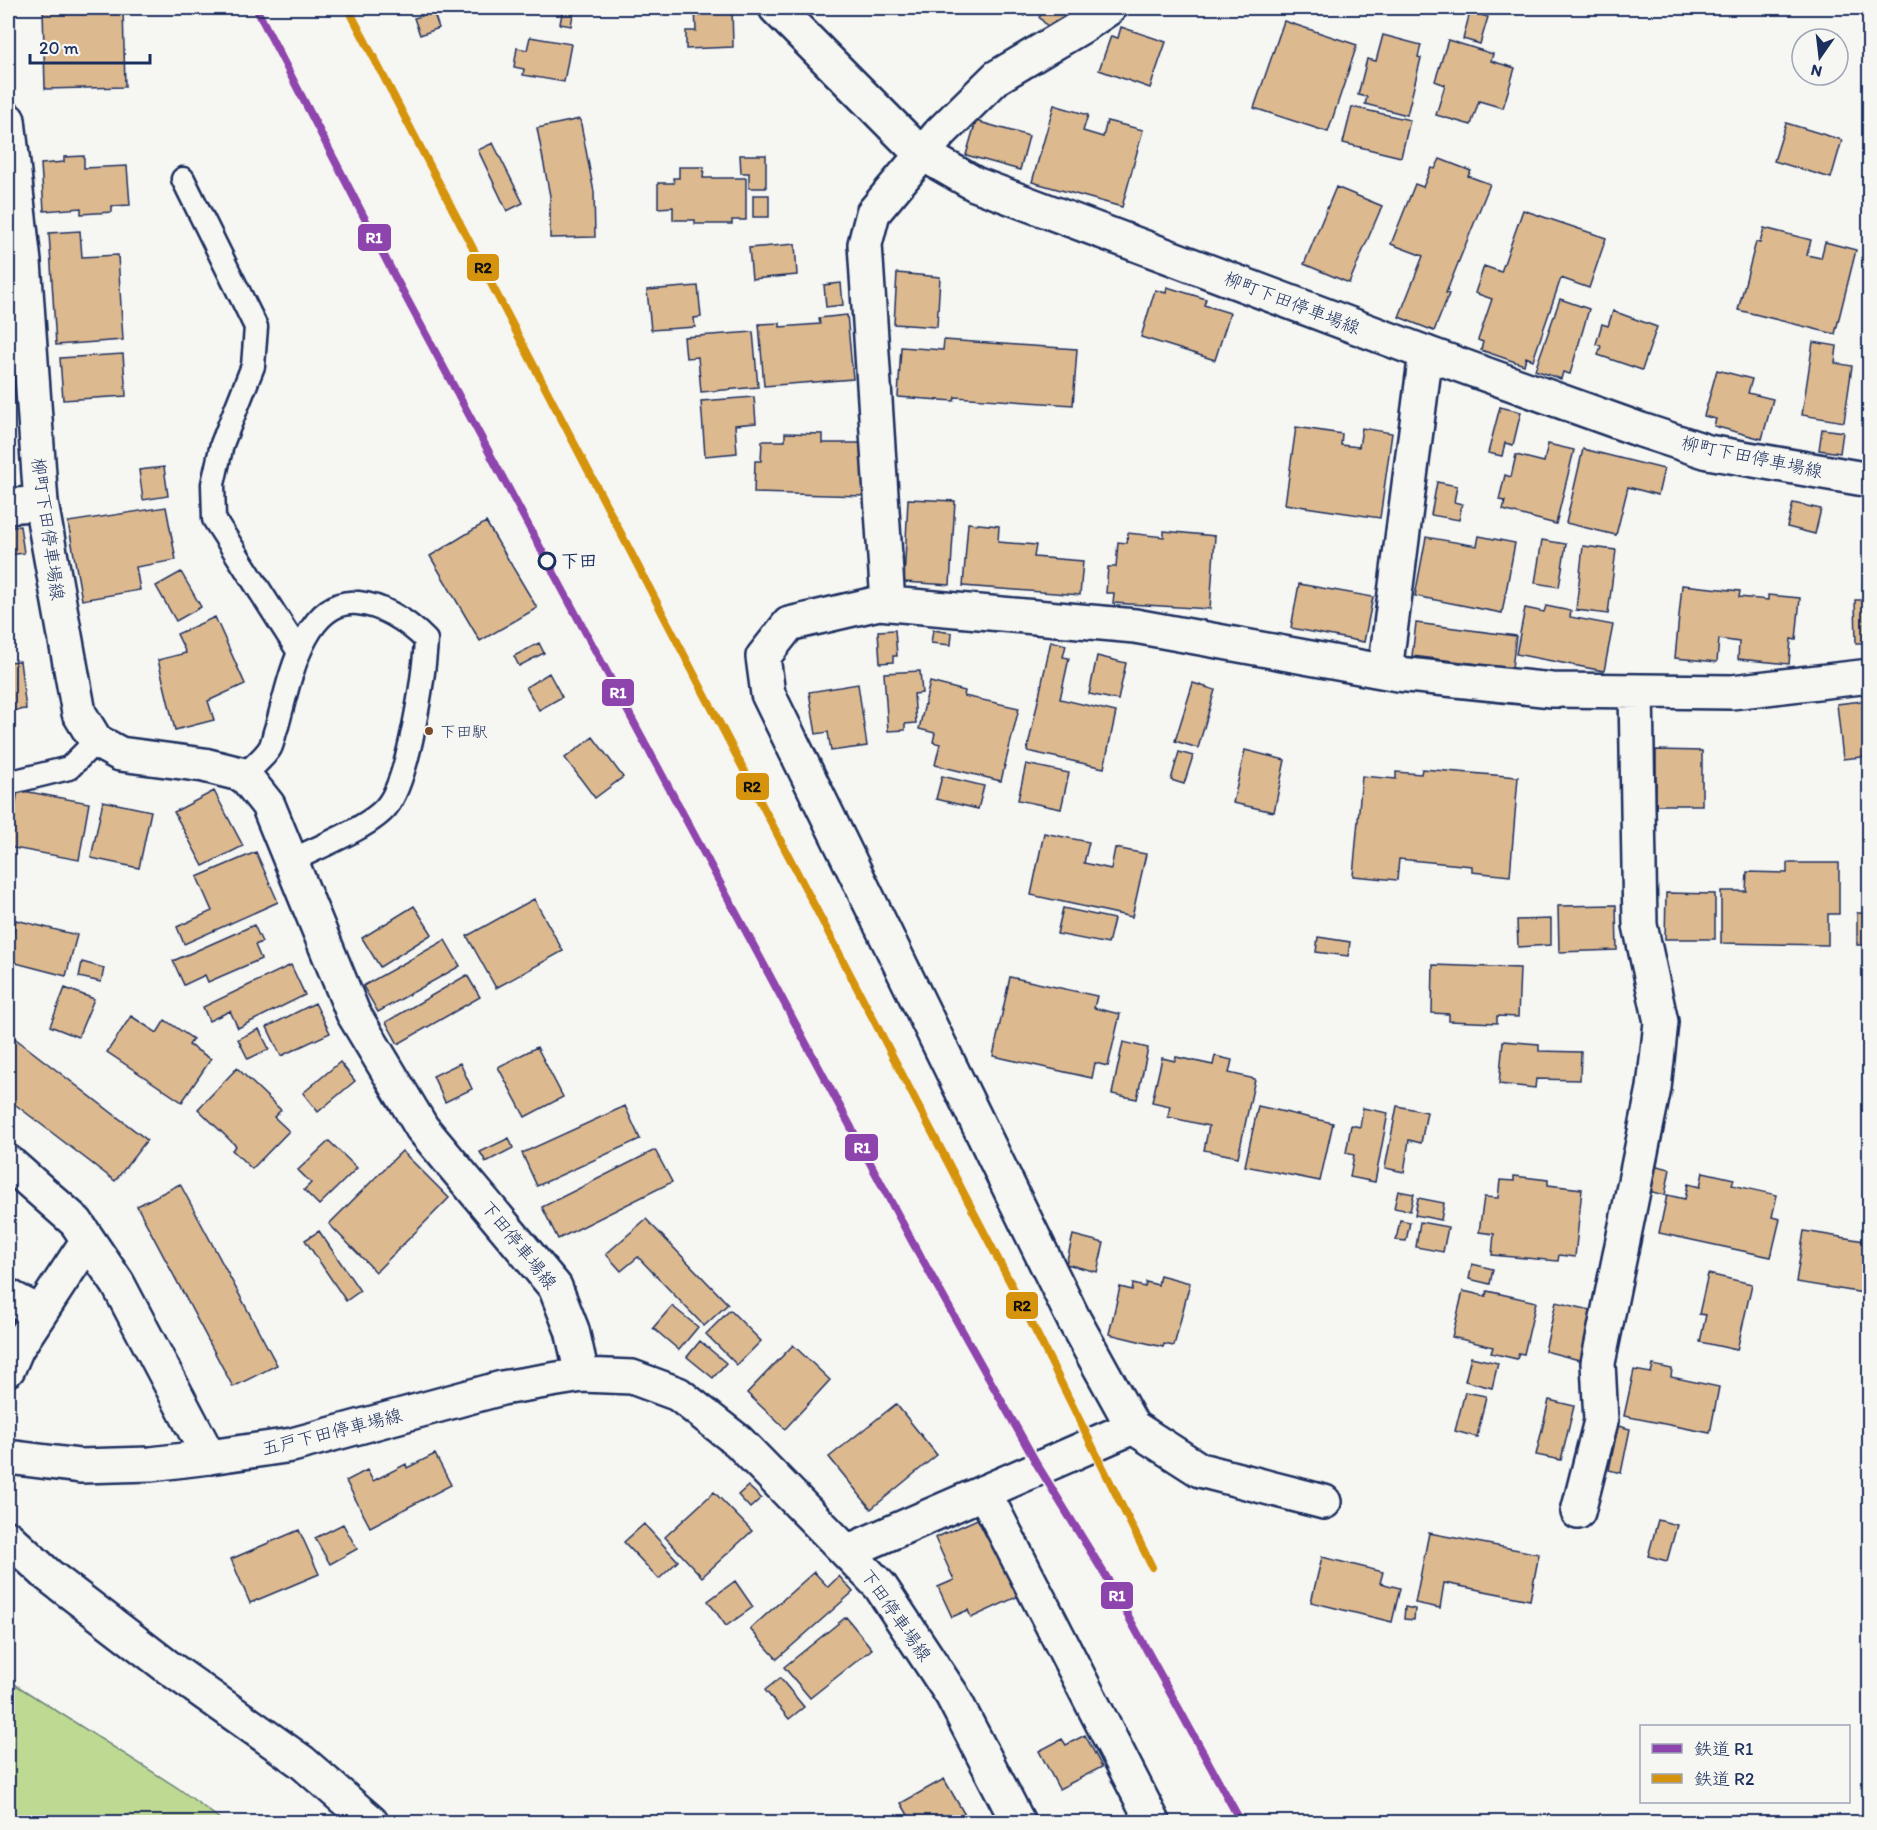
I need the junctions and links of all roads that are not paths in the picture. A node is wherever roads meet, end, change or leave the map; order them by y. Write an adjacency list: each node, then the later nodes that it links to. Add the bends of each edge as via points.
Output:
1 (776, 8): 4 (street, 柳町下田停車場線)
2 (1109, 8): 4 (street, via 997,77)
3 (8, 120): 8 (street, 柳町下田停車場線, via 24,262)
4 (923, 154): 6 (street, 柳町下田停車場線, via 975,184); 10 (street, via 873,213 865,244)
5 (183, 179): 11 (lane, via 256,327 253,366 222,444 213,484 214,519)
6 (1426, 353): 7 (street, 柳町下田停車場線, via 1708,452); 12 (street)
7 (1869, 480)
8 (41, 503): 9 (street); 15 (street, 柳町下田停車場線, via 79,713)
9 (8, 506)
10 (888, 604): 12 (street, via 1135,626); 25 (street, via 789,624 763,657 768,694 1074,1320)
11 (299, 652): 16 (lane, via 270,748); 18 (lane, via 310,628 329,611 348,602 369,604 391,613 426,640 424,673 399,785 387,806 373,819)
12 (1385, 671): 14 (street, via 1552,690)
13 (1869, 676): 14 (street, via 1732,692)
14 (1636, 691): 30 (street, via 1640,925 1661,1022 1654,1088 1598,1363 1601,1421)
15 (96, 741): 16 (street, via 120,753); 17 (lane, via 69,768)
16 (244, 775): 18 (street, 下田停車場線, via 268,805)
17 (8, 783)
18 (291, 861): 24 (street, 下田停車場線, via 353,1013 384,1068 422,1128 555,1287 572,1330)
19 (8, 1162): 20 (street, via 76,1222)
20 (88, 1240): 22 (street); 27 (street, via 118,1284)
21 (8, 1296): 22 (street)
22 (40, 1313): 23 (street)
23 (8, 1369)
24 (582, 1375): 27 (street, 五戸下田停車場線, via 502,1388 292,1445); 32 (street, 下田停車場線, via 632,1377 678,1394 738,1441)
25 (1133, 1427): 28 (street); 29 (street, via 1200,1470)
26 (8, 1457): 27 (street, 五戸下田停車場線, via 80,1466)
27 (209, 1457)
28 (984, 1492): 32 (street); 35 (street)
29 (1324, 1502)
30 (1578, 1512)
31 (8, 1538): 33 (street, via 57,1582 168,1667 302,1762)
32 (849, 1551): 34 (street, 下田停車場線, via 880,1586 952,1695)
33 (371, 1822)
34 (1018, 1822)
35 (1153, 1822)

